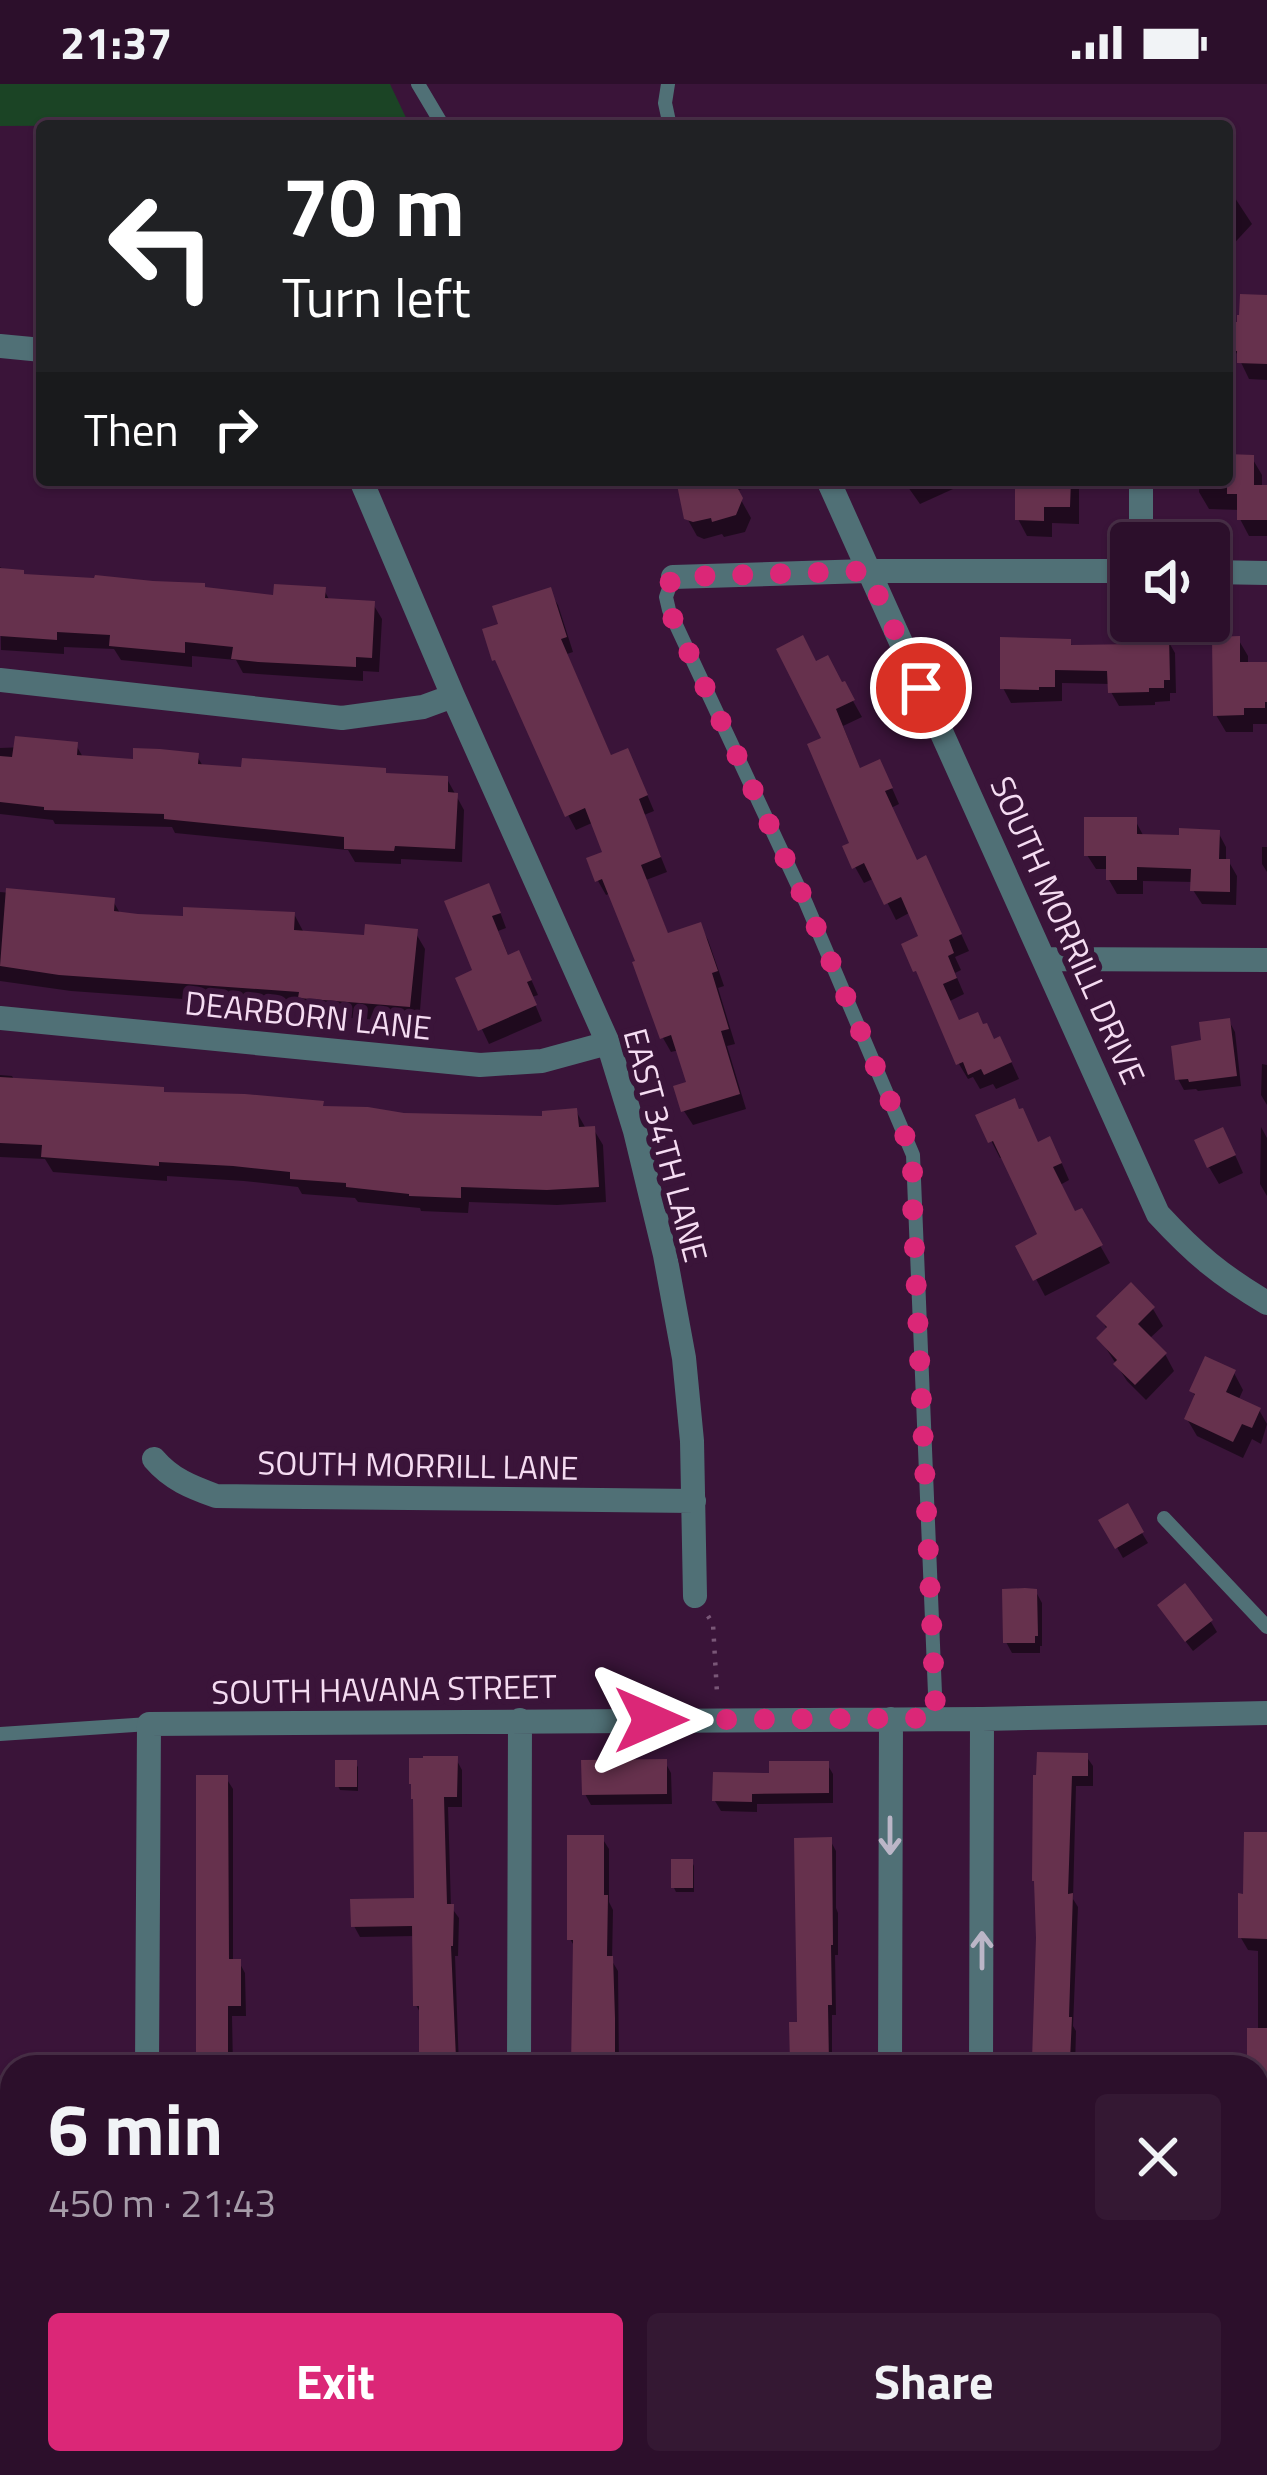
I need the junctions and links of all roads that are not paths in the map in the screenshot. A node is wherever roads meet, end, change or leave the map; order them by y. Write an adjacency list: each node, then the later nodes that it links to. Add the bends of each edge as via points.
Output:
1 (418, 84): 3 (lane)
2 (668, 84): 4 (lane)
3 (439, 120)
4 (669, 120)
5 (0, 346): 6 (street)
6 (36, 349)
7 (364, 486): 17 (street, EAST 34TH LANE)
8 (831, 486): 11 (street, SOUTH MORRILL DRIVE)
9 (1141, 486): 10 (street)
10 (1141, 522)
11 (867, 571): 12 (street); 15 (street); 18 (street, SOUTH MORRILL DRIVE)
12 (1110, 571)
13 (1230, 572): 14 (street)
14 (1267, 573)
15 (673, 577): 29 (lane, via 669,610 913,1155)
16 (0, 680): 17 (street, via 342,718)
17 (453, 696): 21 (street, EAST 34TH LANE)
18 (1045, 959): 19 (street); 22 (street, SOUTH MORRILL DRIVE, via 1158,1214 1193,1252)
19 (1267, 960)
20 (0, 1018): 21 (street, DEARBORN LANE, via 481,1065 542,1061)
21 (608, 1043): 24 (street, EAST 34TH LANE, via 665,1255 684,1358)
22 (1267, 1303)
23 (154, 1459): 24 (street, SOUTH MORRILL LANE, via 167,1474 216,1496)
24 (694, 1501): 26 (street, EAST 34TH LANE)
25 (1164, 1518): 27 (lane)
26 (695, 1596)
27 (1267, 1627)
28 (1267, 1713): 31 (street, SOUTH HAVANA STREET)
29 (936, 1718): 30 (street, SOUTH HAVANA STREET); 31 (street, SOUTH HAVANA STREET)
30 (891, 1719): 32 (street, SOUTH HAVANA STREET); 37 (street, one-way to 37)
31 (982, 1719): 38 (street, one-way to 31)
32 (520, 1720): 33 (street, SOUTH HAVANA STREET); 36 (street)
33 (149, 1724): 34 (lane); 35 (street)
34 (0, 1734)
35 (147, 2055)
36 (519, 2055)
37 (890, 2055)
38 (981, 2055)

